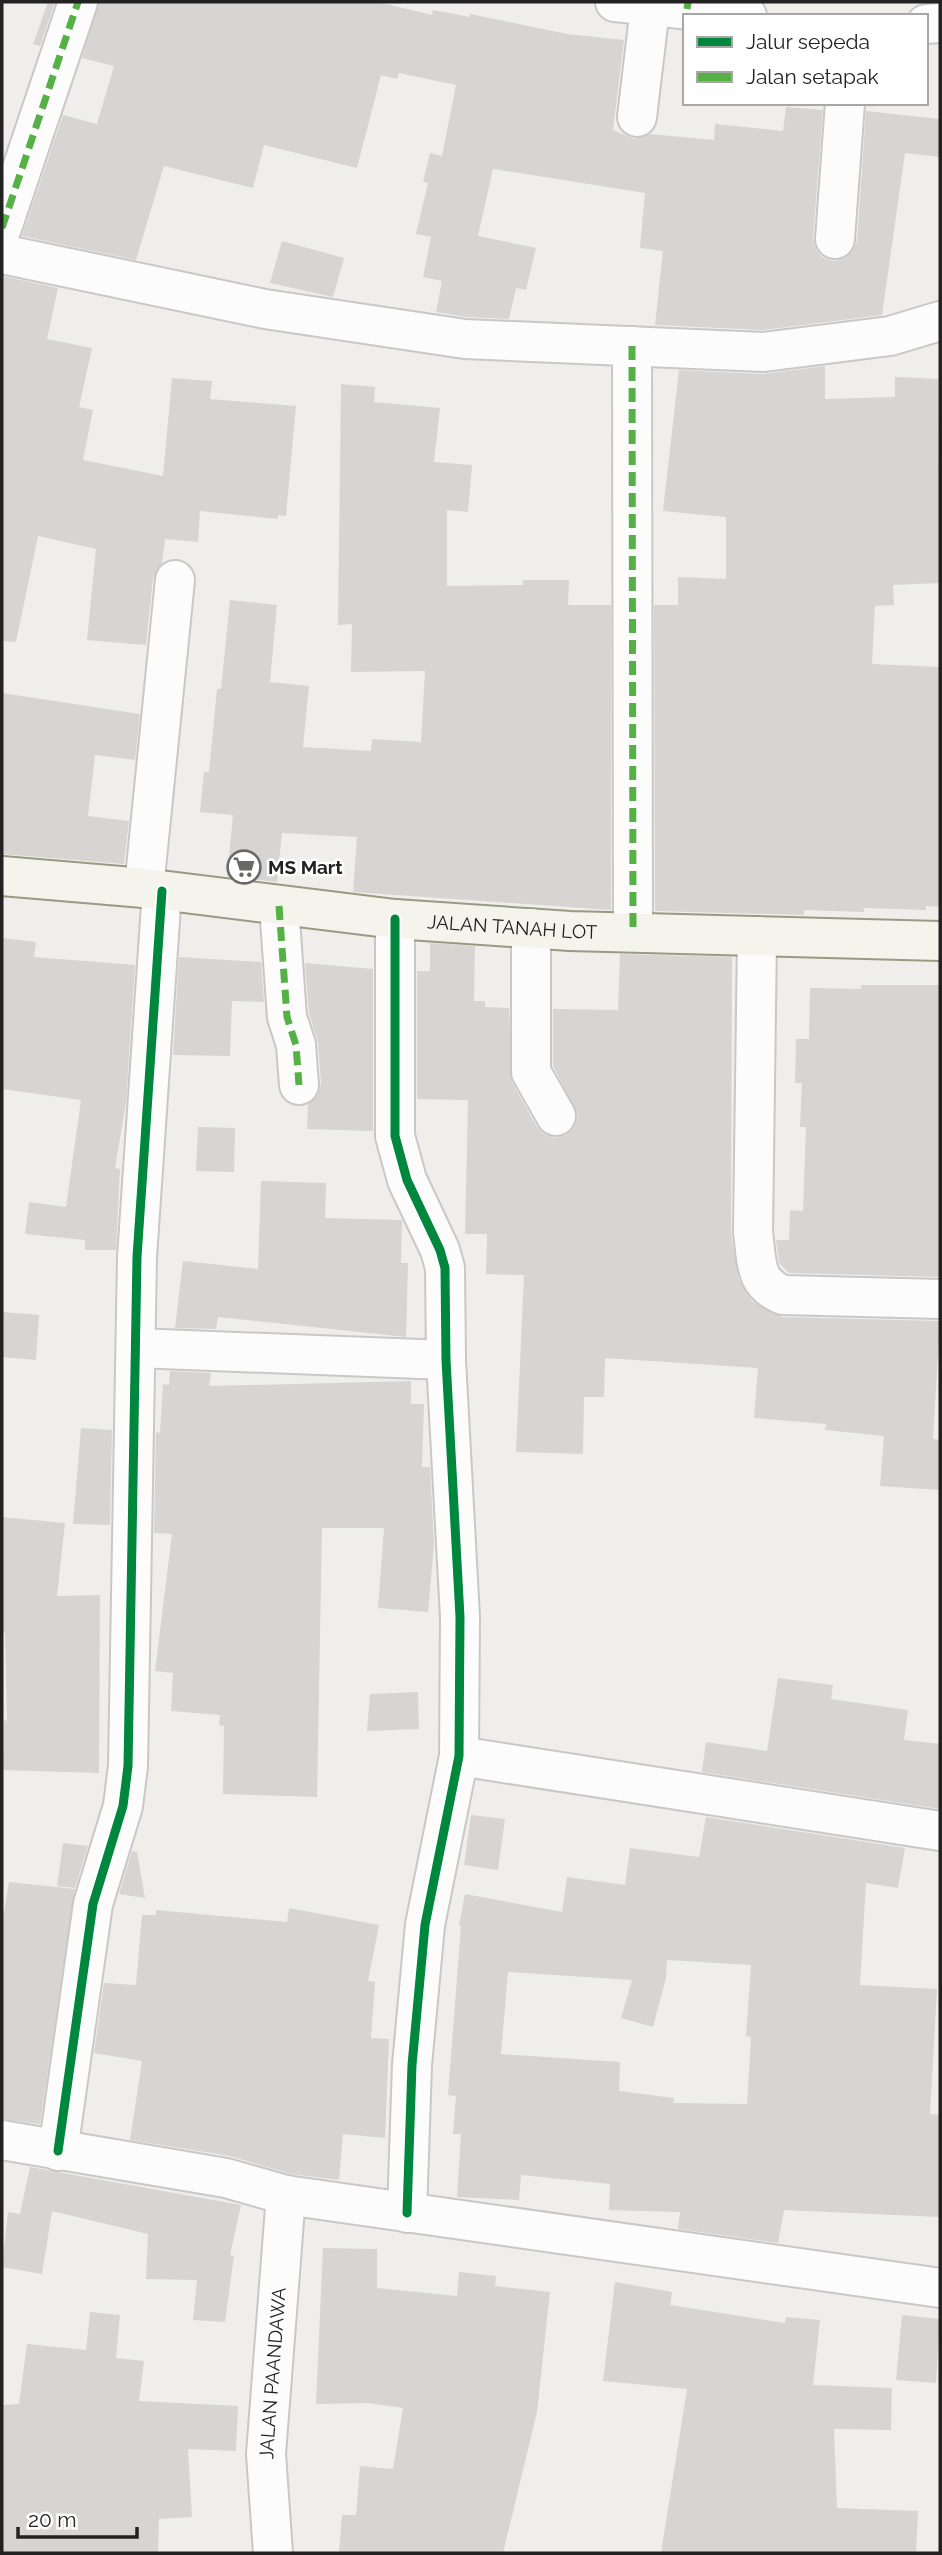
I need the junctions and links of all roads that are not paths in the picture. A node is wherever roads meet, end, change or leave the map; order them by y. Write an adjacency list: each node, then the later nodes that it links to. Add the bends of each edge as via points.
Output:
1 (78, 2): 7 (street)
2 (632, 5): 3 (street); 6 (street)
3 (688, 5): 4 (street)
4 (736, 14)
5 (845, 105): 8 (street)
6 (637, 117)
7 (2, 228)
8 (835, 239)
9 (2, 254): 11 (street, via 265,309 438,335)
10 (940, 321): 11 (street, via 890,336 764,352)
11 (632, 346): 18 (street)
12 (175, 580): 14 (street)
13 (2, 876): 14 (main road, JALAN TANAH LOT)
14 (153, 890): 15 (main road, JALAN TANAH LOT); 24 (street)
15 (279, 906): 16 (main road, JALAN TANAH LOT); 21 (street, via 287,1017 296,1045)
16 (395, 919): 17 (main road, JALAN TANAH LOT); 25 (street, via 395,1136 407,1180 445,1268)
17 (531, 928): 18 (main road, JALAN TANAH LOT); 22 (street, via 531,1072)
18 (633, 932): 19 (main road, JALAN TANAH LOT)
19 (757, 936): 20 (main road, JALAN TANAH LOT); 23 (street, via 753,1232 761,1279 768,1289 783,1295)
20 (940, 942)
21 (299, 1084)
22 (556, 1116)
23 (940, 1299)
24 (136, 1348): 25 (street); 29 (street, via 128,1766 123,1806 93,1904)
25 (446, 1360): 26 (street, via 460,1617)
26 (458, 1756): 27 (street); 31 (street, via 425,1925 412,2065)
27 (940, 1831)
28 (2, 2140): 29 (street)
29 (58, 2151): 30 (street, via 226,2178)
30 (286, 2195): 31 (street); 33 (street, JALAN PAANDAWA, via 266,2454)
31 (407, 2213): 32 (street)
32 (940, 2288)
33 (273, 2553)

